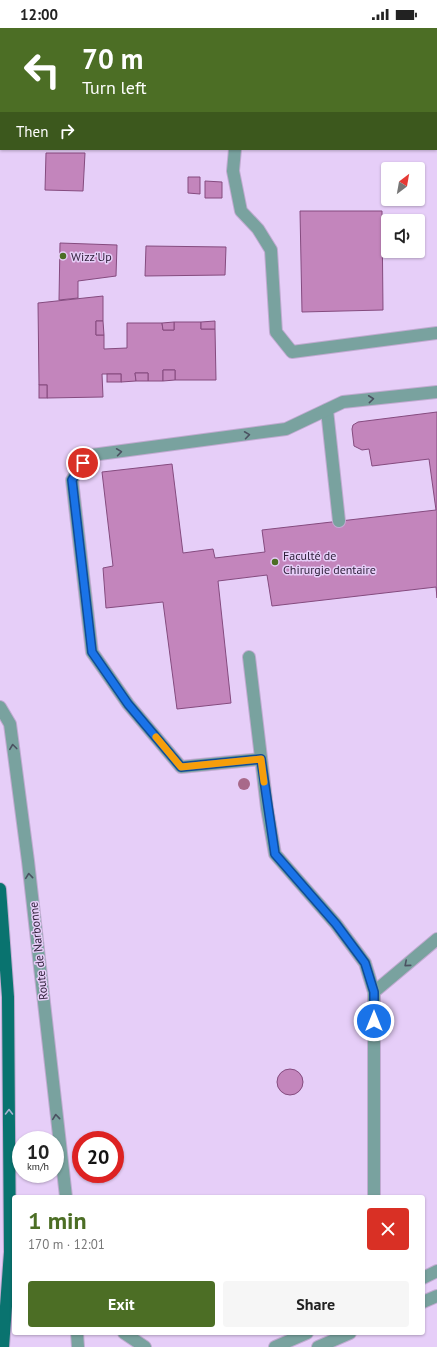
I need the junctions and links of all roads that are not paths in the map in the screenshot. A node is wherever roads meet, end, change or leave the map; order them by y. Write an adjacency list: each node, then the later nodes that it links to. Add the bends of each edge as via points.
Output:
1 (235, 150): 2 (street, via 234,172 241,211 271,250 276,332 292,352)
2 (437, 333)
3 (437, 392): 4 (street, one-way to 3, via 343,402)
4 (328, 410): 5 (street); 8 (street, one-way to 4, via 181,767 128,704 92,652 72,480 83,463 92,455 286,429)
5 (339, 521)
6 (249, 657): 8 (street)
7 (0, 707): 12 (street, Route de Narbonne, one-way to 7, via 10,724)
8 (261, 759): 11 (street, via 275,854 336,924 365,963)
9 (0, 889): 22 (main road, one-way to 9, via 10,1252 8,997)
10 (437, 938): 11 (street, one-way to 11)
11 (374, 992): 13 (street)
12 (66, 1195)
13 (374, 1195)
14 (437, 1271): 15 (street)
15 (425, 1277)
16 (437, 1296): 17 (street)
17 (425, 1301)
18 (77, 1335): 23 (street)
19 (127, 1335): 24 (street)
20 (302, 1335): 25 (street)
21 (345, 1335): 26 (street)
22 (3, 1347)
23 (78, 1347)
24 (145, 1347)
25 (275, 1347)
26 (318, 1347)

